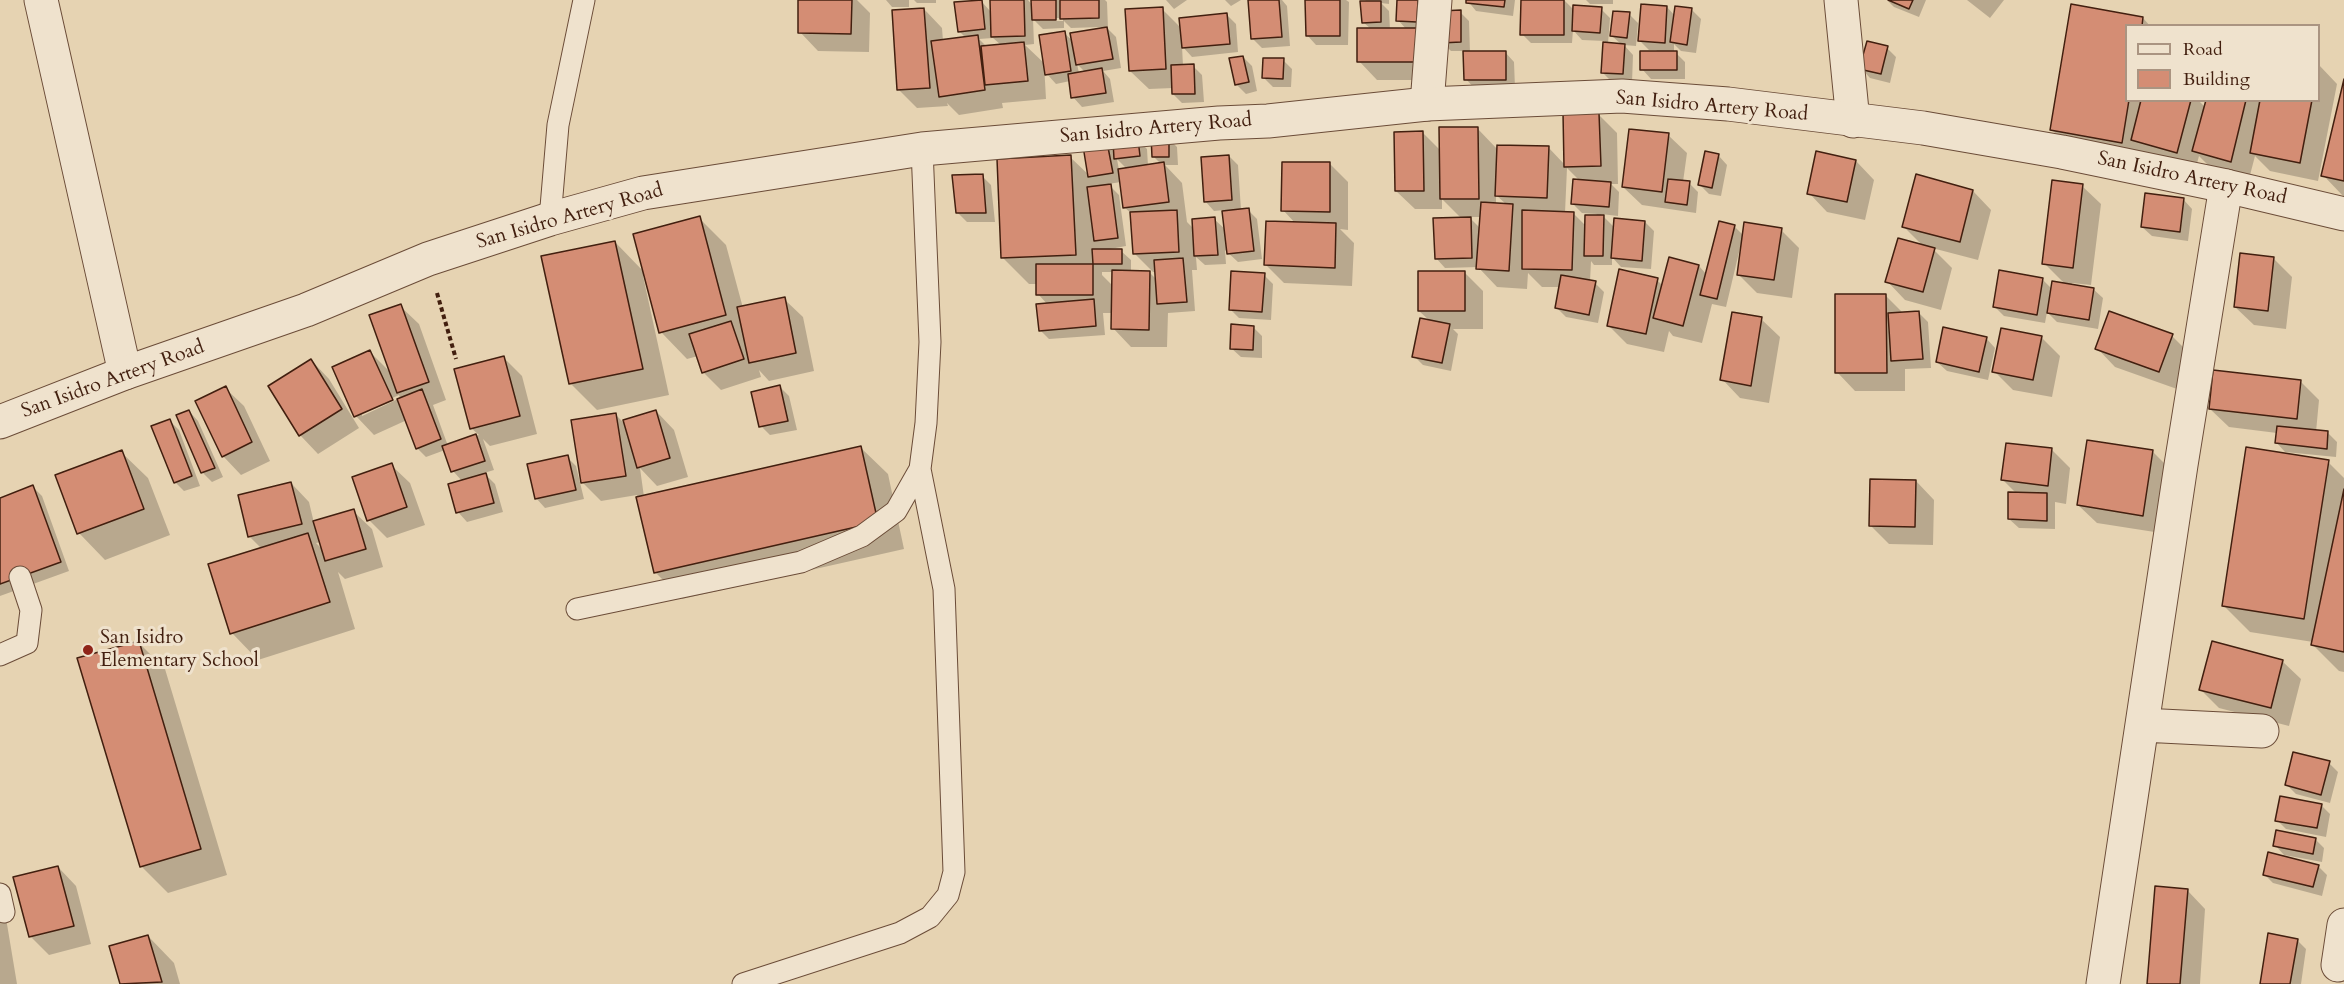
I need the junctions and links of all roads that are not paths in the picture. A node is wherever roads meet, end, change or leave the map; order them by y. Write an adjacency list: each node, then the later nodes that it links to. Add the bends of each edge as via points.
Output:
1 (41, 0): 11 (street)
2 (584, 0): 10 (lane, via 558,125)
3 (1435, 0): 5 (street)
4 (1841, 0): 6 (street)
5 (1427, 105): 6 (street, San Isidro Artery Road, via 1622,96 1728,104); 7 (street, San Isidro Artery Road)
6 (1852, 120): 8 (street, San Isidro Artery Road, via 1923,128)
7 (922, 149): 10 (street, San Isidro Artery Road, via 643,193); 13 (lane, via 930,342)
8 (2226, 186): 9 (street, San Isidro Artery Road); 17 (street)
9 (2344, 214)
10 (550, 219): 11 (street, San Isidro Artery Road, via 428,260 306,310)
11 (125, 373): 12 (street, San Isidro Artery Road)
12 (0, 422)
13 (920, 469): 15 (lane, via 896,511 862,536 801,562); 21 (lane, via 944,589 954,872 948,895 930,917 900,933)
14 (20, 577): 16 (lane, via 32,610 27,643)
15 (578, 609)
16 (0, 655)
17 (2142, 725): 18 (street); 22 (street)
18 (2262, 731)
19 (2344, 925): 20 (street)
20 (2338, 965)
21 (743, 984)
22 (2103, 984)

